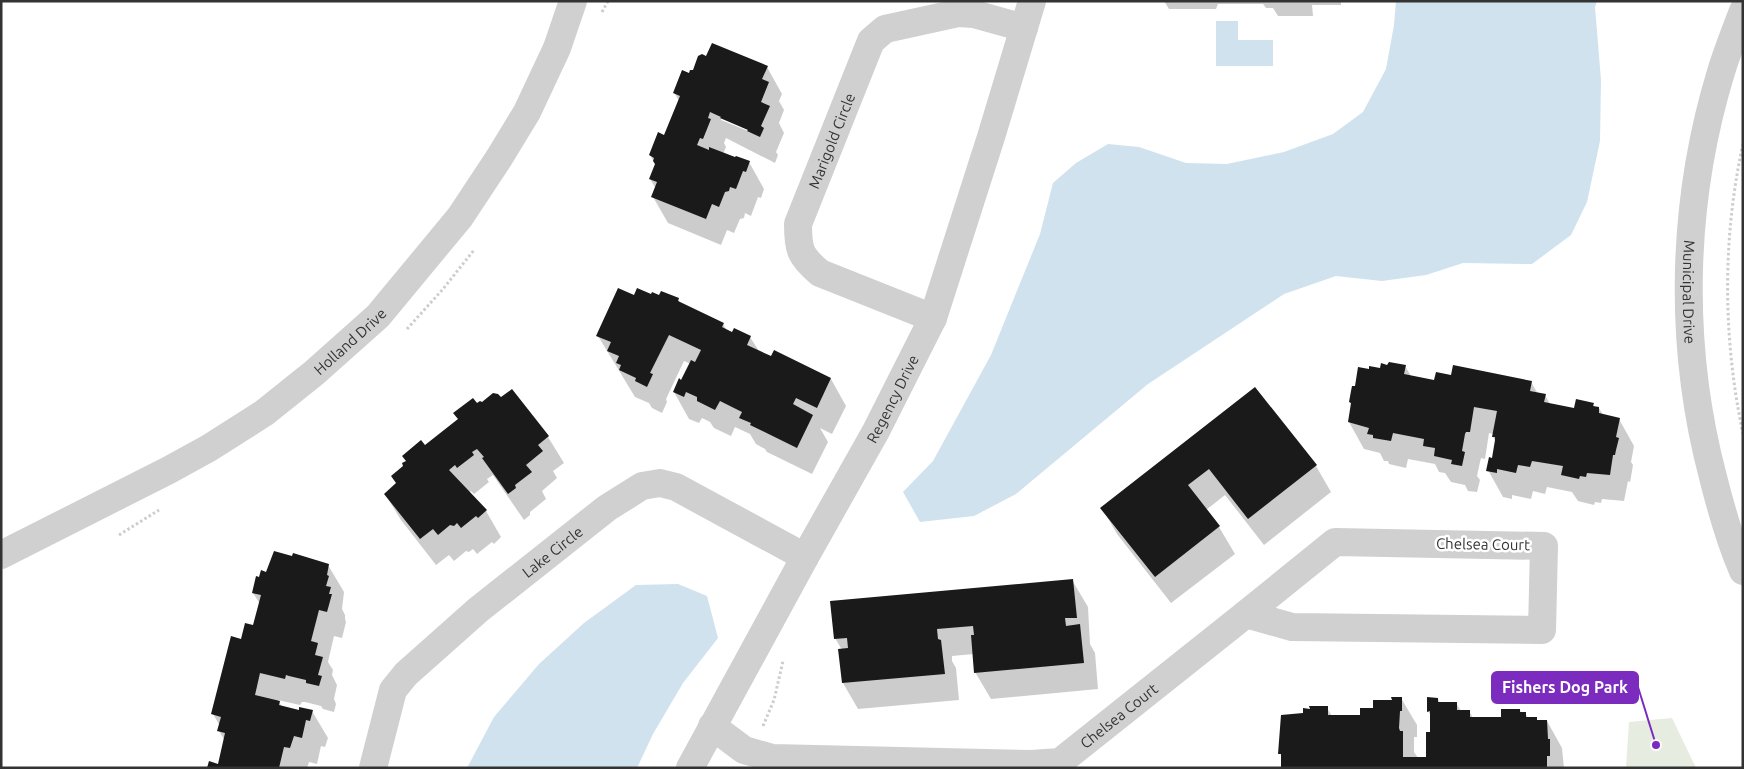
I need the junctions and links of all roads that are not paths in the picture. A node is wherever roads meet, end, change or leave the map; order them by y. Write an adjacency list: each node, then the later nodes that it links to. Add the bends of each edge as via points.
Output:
1 (573, 1): 6 (street, Holland Drive, via 557,48 527,112 508,143 460,216 378,316 264,413 225,438)
2 (1032, 1): 4 (street, Regency Drive)
3 (1743, 11): 8 (street, Municipal Drive, via 1721,71 1704,140 1691,223 1688,289 1690,349 1698,409 1720,505)
4 (1024, 28): 5 (street, Regency Drive); 5 (street, Marigold Circle, via 974,14 958,13 885,28 871,41 798,224 798,244 807,262 820,273)
5 (933, 318): 7 (street, Regency Drive, via 876,431)
6 (1, 555)
7 (805, 557): 10 (street, Regency Drive); 11 (street, Lake Circle, via 676,487 660,483 642,486 599,514 478,610 406,674 393,690)
8 (1743, 571)
9 (1246, 614): 9 (street, Chelsea Court, via 1335,542 1544,546 1542,630 1292,627); 10 (street, Chelsea Court, via 1060,762 772,758 744,750)
10 (712, 726): 12 (street, Regency Drive)
11 (373, 768)
12 (690, 768)

